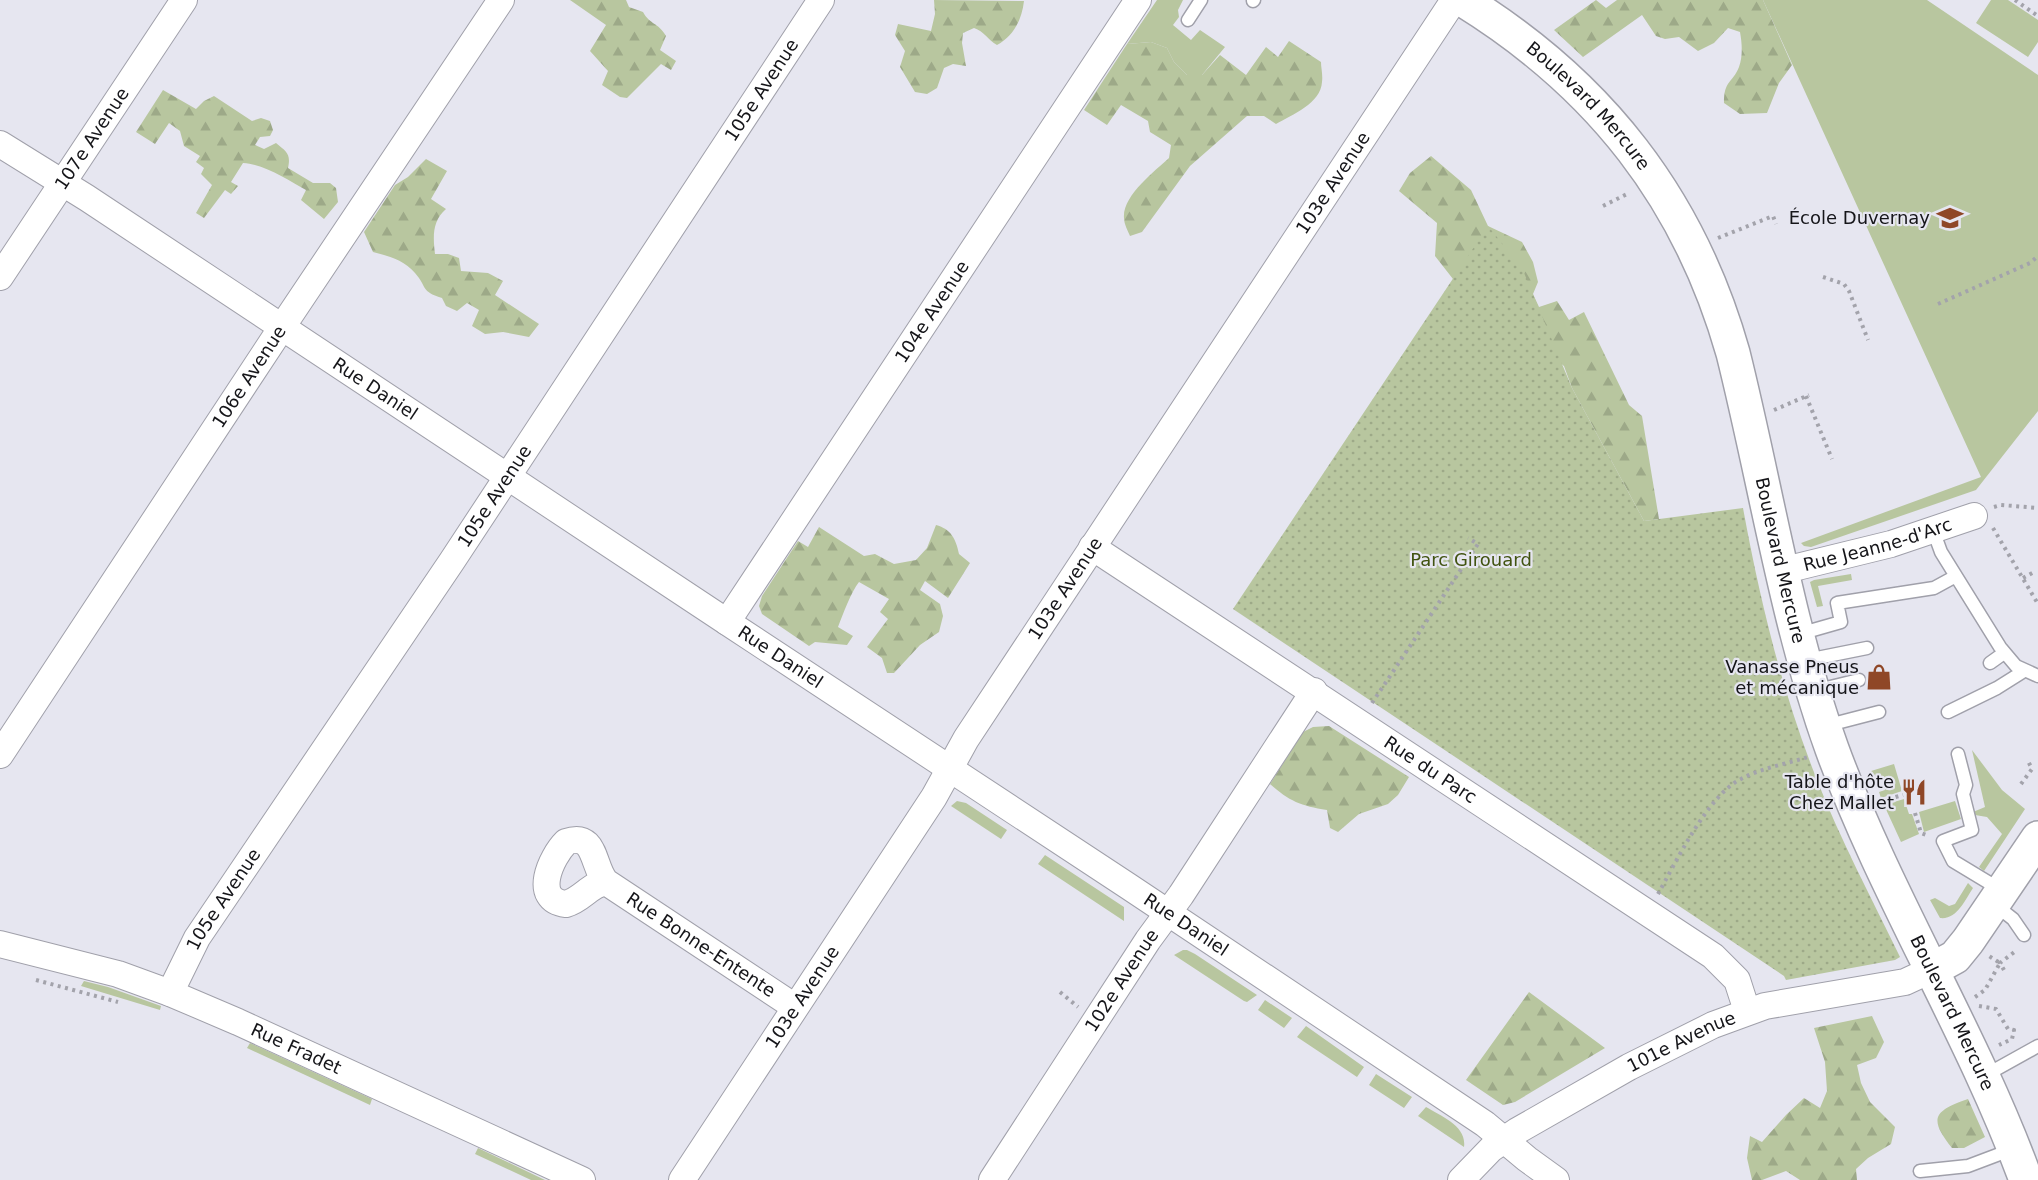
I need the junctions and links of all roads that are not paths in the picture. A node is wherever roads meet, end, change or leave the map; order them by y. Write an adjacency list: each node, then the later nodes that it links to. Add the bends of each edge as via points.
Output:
1 (184, 0): 10 (street, 107e Avenue)
2 (501, 0): 12 (street, 106e Avenue)
3 (820, 0): 13 (street, 105e Avenue)
4 (1138, 0): 19 (street, 104e Avenue)
5 (1201, 0): 8 (lane)
6 (1454, 0): 16 (street, 103e Avenue)
7 (1463, 0): 17 (street, Boulevard Mercure, via 1559,69 1608,119 1650,172 1686,233 1728,333)
8 (1188, 20)
9 (0, 144): 10 (street, Rue Daniel)
10 (63, 183): 11 (street, 107e Avenue); 12 (street, Rue Daniel)
11 (0, 277)
12 (282, 327): 13 (street, Rue Daniel); 32 (street, 106e Avenue)
13 (507, 475): 19 (street, Rue Daniel); 41 (street, 105e Avenue, via 197,938)
14 (1983, 516): 15 (street, Rue Jeanne-d'Arc)
15 (1933, 530): 17 (street, Rue Jeanne-d'Arc); 18 (lane)
16 (1092, 547): 27 (street, Rue du Parc); 33 (street, 103e Avenue)
17 (1781, 571): 22 (street, Boulevard Mercure)
18 (1956, 576): 20 (lane); 22 (lane, via 1934,588 1837,603 1840,622)
19 (727, 622): 33 (street, Rue Daniel)
20 (2003, 645): 23 (lane); 24 (lane, via 2016,666)
21 (1867, 648): 22 (lane)
22 (1805, 662): 26 (lane); 30 (street, Boulevard Mercure)
23 (1990, 663)
24 (2024, 671): 25 (lane); 29 (lane)
25 (2038, 676)
26 (1859, 680)
27 (1314, 691): 37 (street, 102e Avenue); 43 (street, Rue du Parc, via 1713,956 1737,980)
28 (1879, 712): 30 (lane)
29 (1948, 712)
30 (1824, 726): 40 (street, Boulevard Mercure, via 1858,816)
31 (1958, 754): 36 (lane, via 1972,830 1943,841 1953,861)
32 (0, 755)
33 (949, 768): 37 (street, Rue Daniel); 42 (street, 103e Avenue, via 934,797)
34 (2038, 838): 36 (street)
35 (606, 882): 42 (street, Rue Bonne-Entente)
36 (1998, 898): 38 (lane); 40 (street, via 1959,953)
37 (1168, 913): 46 (street, Rue Daniel); 51 (street, 102e Avenue)
38 (2024, 935)
39 (0, 944): 41 (street, Rue Fradet, via 118,974)
40 (1933, 969): 43 (street, 101e Avenue, via 1905,982); 45 (street, Boulevard Mercure)
41 (170, 993): 49 (street, Rue Fradet)
42 (795, 1007): 50 (street, 103e Avenue)
43 (1747, 1011): 46 (street, 101e Avenue, via 1629,1067)
44 (2038, 1046): 45 (lane)
45 (1989, 1061): 47 (street, Boulevard Mercure)
46 (1504, 1140): 52 (street, 101e Avenue); 53 (street, Rue Daniel)
47 (2015, 1149): 48 (lane, via 1968,1166); 54 (street, Boulevard Mercure)
48 (1920, 1171)
49 (582, 1180)
50 (682, 1180)
51 (992, 1180)
52 (1461, 1180)
53 (1556, 1180)
54 (2026, 1180)

